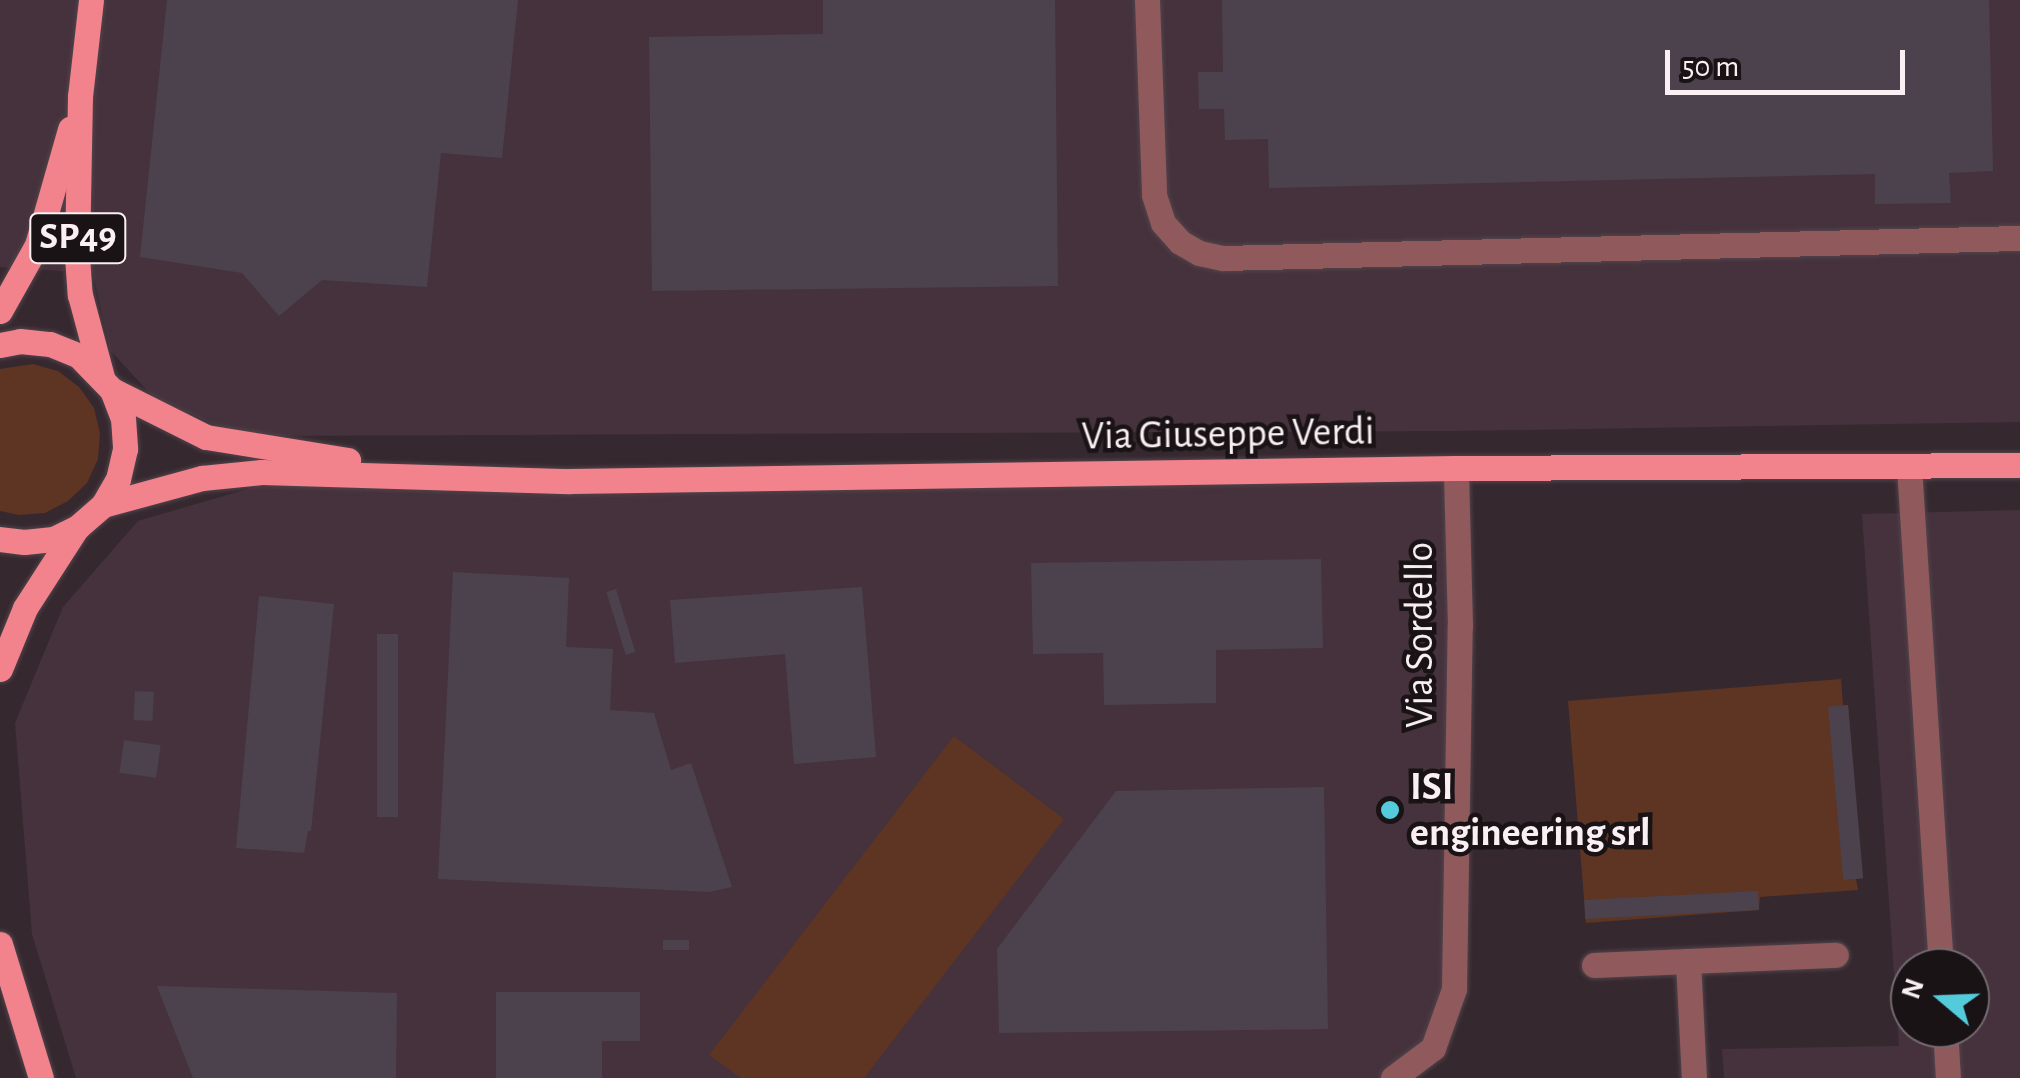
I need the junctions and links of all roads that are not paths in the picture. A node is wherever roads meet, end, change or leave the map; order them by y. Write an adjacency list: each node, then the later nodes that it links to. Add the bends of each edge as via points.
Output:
1 (91, 0): 3 (main road, SP49)
2 (1147, 0): 4 (lane, via 1154,195 1164,223 1199,253 1223,258)
3 (80, 96): 5 (main road, SP49, via 37,245); 7 (main road, SP49, via 80,295)
4 (2020, 238)
5 (0, 310)
6 (0, 345): 7 (main road, Via Giuseppe Verdi, via 50,344 79,356)
7 (107, 383): 11 (main road, Via Giuseppe Verdi, via 206,436); 12 (main road, SP49, via 123,418 125,449)
8 (2020, 465): 9 (main road, Via Giuseppe Verdi)
9 (1909, 466): 10 (main road, Via Giuseppe Verdi); 17 (lane)
10 (1456, 468): 11 (main road, Via Giuseppe Verdi, via 570,481); 23 (lane, Via Sordello, via 1454,989 1432,1048)
11 (437, 474): 12 (main road, Via Giuseppe Verdi, via 230,474)
12 (103, 505): 13 (main road, SP49)
13 (78, 527): 14 (main road, SP49, via 52,538); 15 (main road, SP49, via 25,608)
14 (0, 539)
15 (0, 669)
16 (0, 944): 22 (main road)
17 (1940, 948)
18 (1836, 955): 19 (lane)
19 (1688, 961): 20 (lane); 24 (lane)
20 (1594, 965)
21 (1946, 1048): 25 (lane)
22 (40, 1078)
23 (1393, 1078)
24 (1694, 1078)
25 (1948, 1078)

